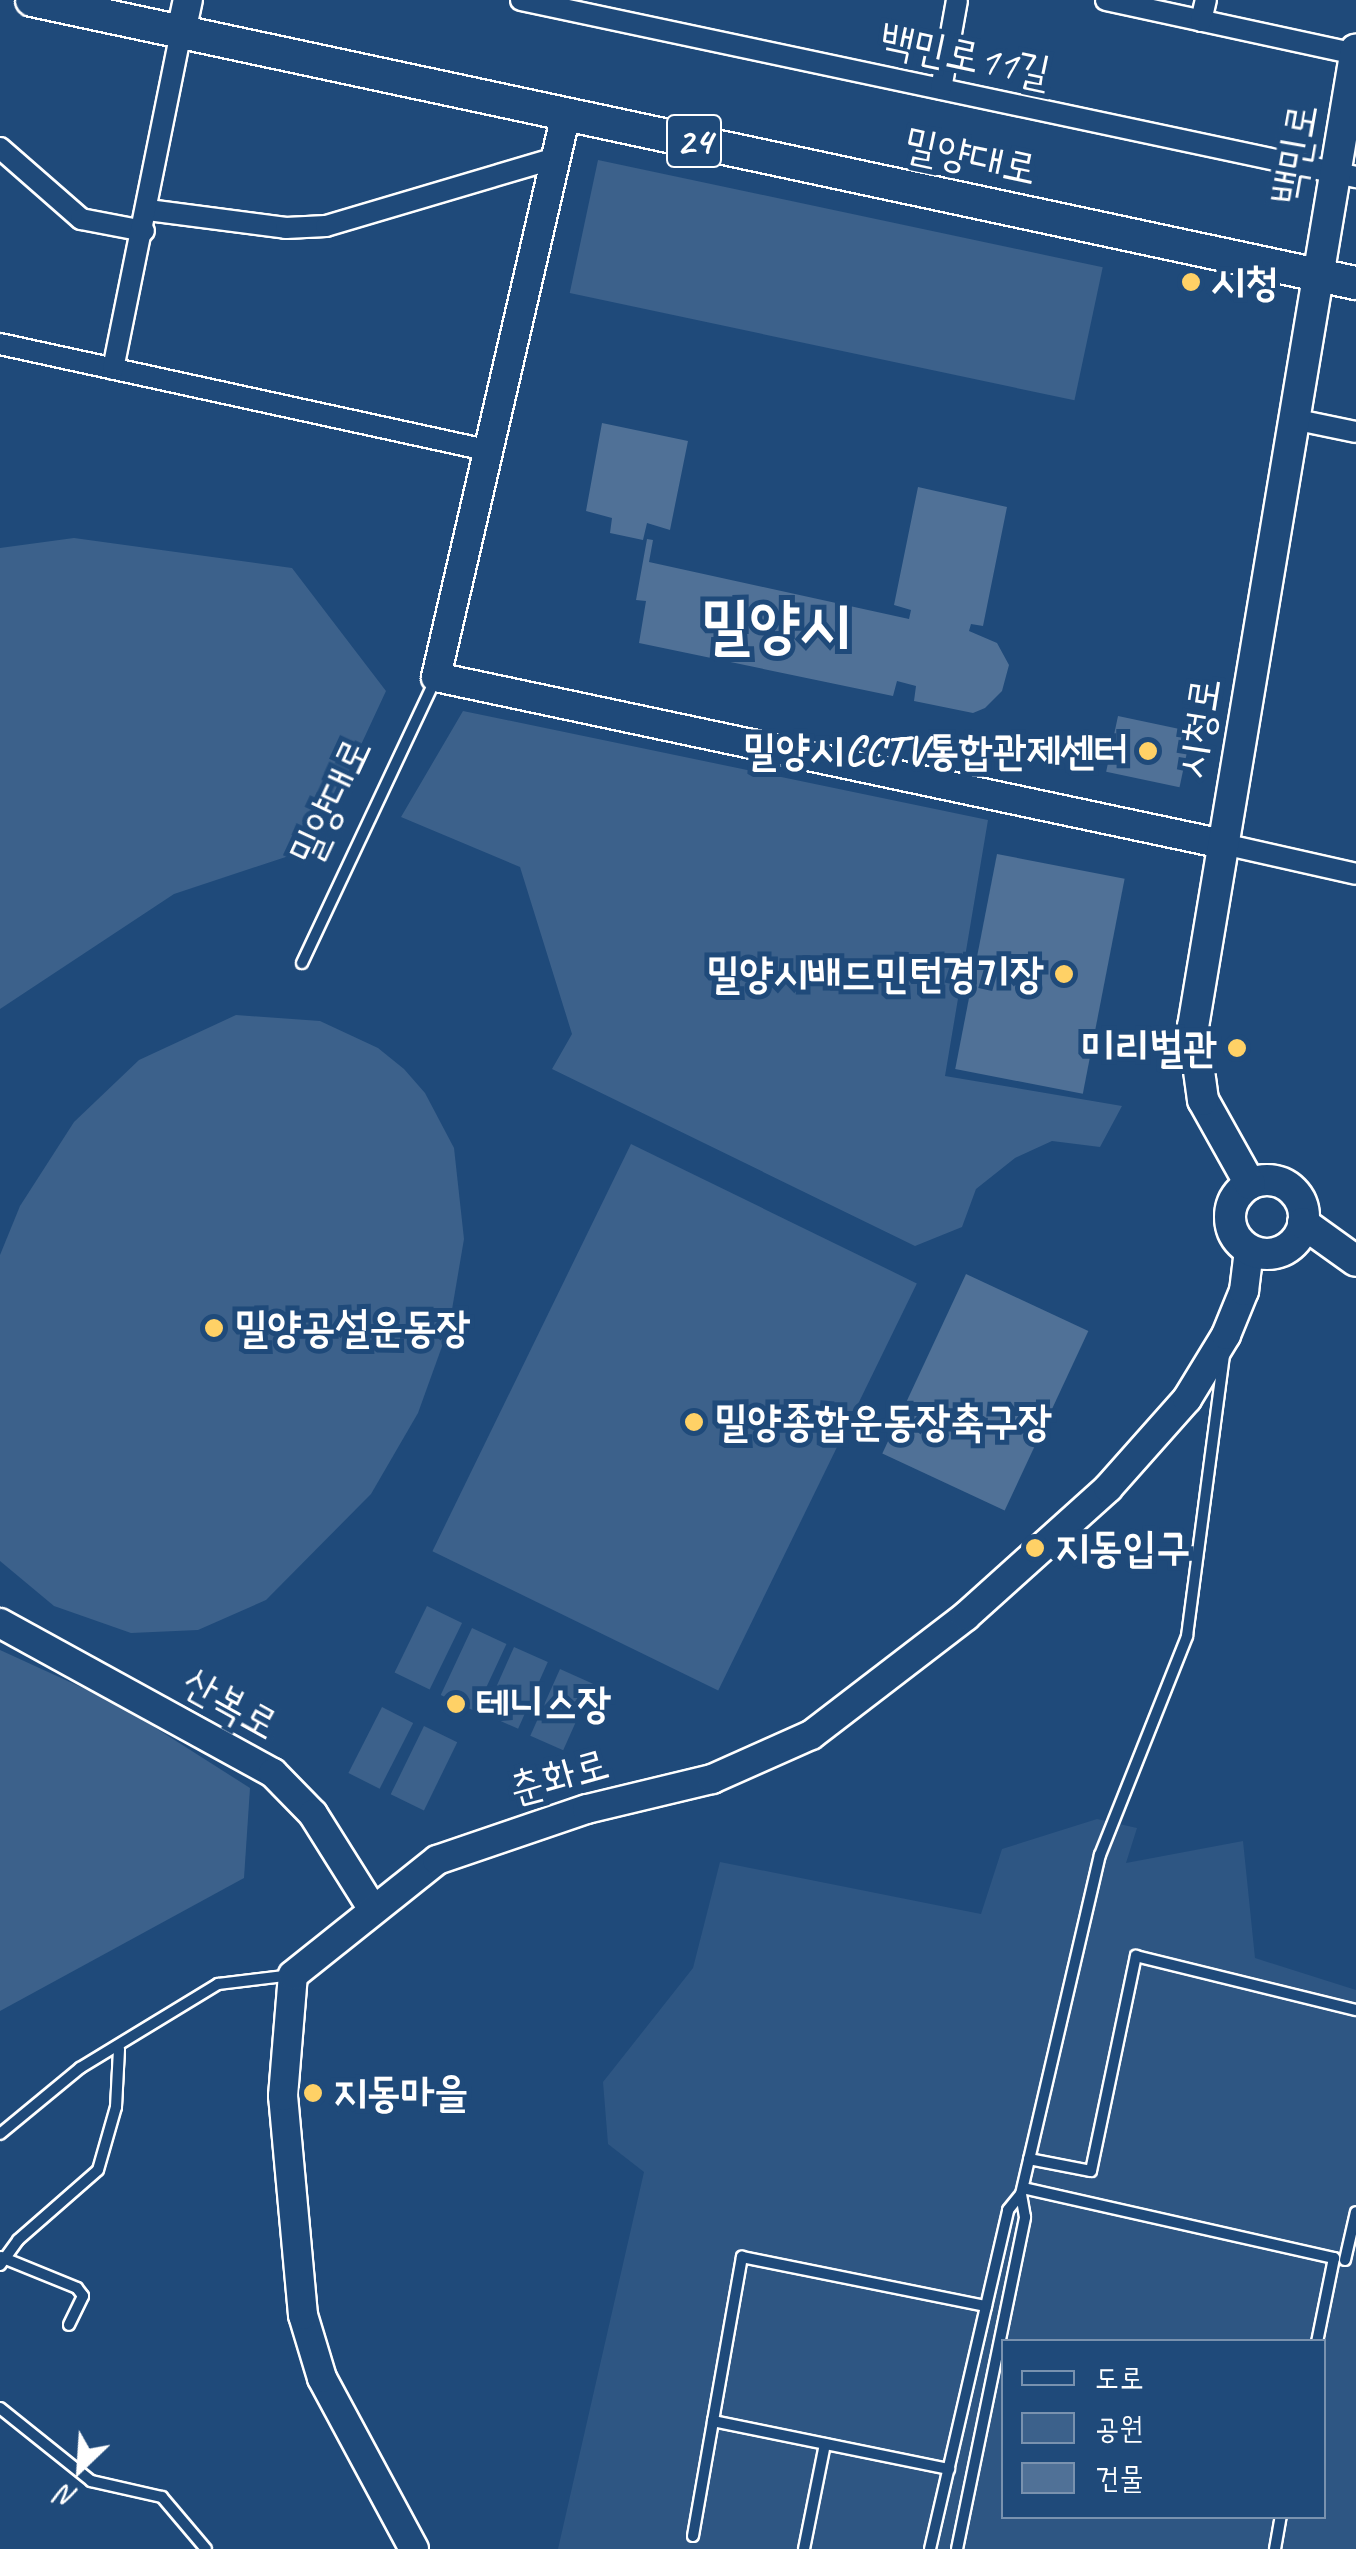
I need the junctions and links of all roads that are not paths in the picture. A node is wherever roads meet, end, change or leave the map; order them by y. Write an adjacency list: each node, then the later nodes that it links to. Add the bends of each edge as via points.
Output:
1 (32, 0): 6 (main road, 밀양대로 / 24)
2 (957, 0): 8 (street)
3 (1106, 0): 5 (street)
4 (536, 2): 8 (street, 백민로11길)
5 (1204, 10): 7 (street)
6 (184, 16): 9 (main road, 밀양대로 / 24); 13 (street)
7 (1356, 51): 12 (main road, 백민로)
8 (941, 89): 12 (street, 백민로11길)
9 (566, 114): 11 (street, 밀양대로); 14 (main road, 밀양대로 / 24)
10 (0, 148): 13 (street, via 81,219)
11 (556, 158): 13 (street, via 326,226); 20 (street, 밀양대로)
12 (1345, 175): 14 (main road, 백민로)
13 (146, 220): 17 (street)
14 (1317, 274): 15 (main road, 밀양대로 / 24); 18 (main road, 시청로)
15 (1356, 282)
16 (0, 344): 17 (street)
17 (113, 369): 20 (street)
18 (1293, 419): 19 (street); 22 (main road, 시청로)
19 (1356, 432)
20 (488, 450): 21 (street, 밀양대로)
21 (436, 677): 22 (street); 24 (lane, 밀양대로)
22 (1223, 844): 23 (street); 25 (main road, 시청로, via 1193,1026 1194,1068 1216,1128)
23 (1356, 874)
24 (302, 963)
25 (1250, 1184): 26 (main road, via 1284,1184 1300,1201); 27 (main road, via 1234,1200 1230,1222)
26 (1303, 1223): 27 (main road, via 1283,1250); 28 (main road)
27 (1250, 1250): 29 (street, 춘화로, via 1244,1291)
28 (1356, 1261)
29 (1226, 1335): 31 (street, 춘화로, via 1187,1399 1108,1488 966,1616 811,1735 712,1779 486,1840 438,1860); 36 (lane, via 1187,1636 1100,1855)
30 (0, 1624): 31 (street, 산복로, via 273,1773 314,1814)
31 (372, 1908): 32 (street, 춘화로)
32 (294, 1975): 34 (lane, via 218,1984); 51 (street, via 283,2096 303,2315 322,2378)
33 (1356, 2010): 36 (lane, via 1136,1956 1091,2171)
34 (119, 2048): 35 (lane, via 80,2068); 39 (lane, via 113,2124 98,2170)
35 (0, 2134)
36 (1029, 2159): 37 (lane)
37 (1022, 2191): 40 (lane); 41 (lane, via 1008,2210); 54 (lane, via 1024,2217)
38 (1356, 2212): 40 (lane)
39 (2, 2260): 42 (lane, via 77,2288 83,2296)
40 (1345, 2260): 43 (lane)
41 (986, 2306): 45 (lane, via 742,2257); 47 (lane)
42 (69, 2324)
43 (1318, 2339)
44 (0, 2408): 50 (lane, via 91,2481 162,2497)
45 (713, 2421): 46 (lane); 49 (lane)
46 (825, 2444): 47 (lane); 52 (lane)
47 (948, 2469): 53 (lane)
48 (1280, 2519): 55 (lane)
49 (693, 2536)
50 (206, 2549)
51 (414, 2549)
52 (804, 2549)
53 (930, 2549)
54 (957, 2549)
55 (1275, 2549)

